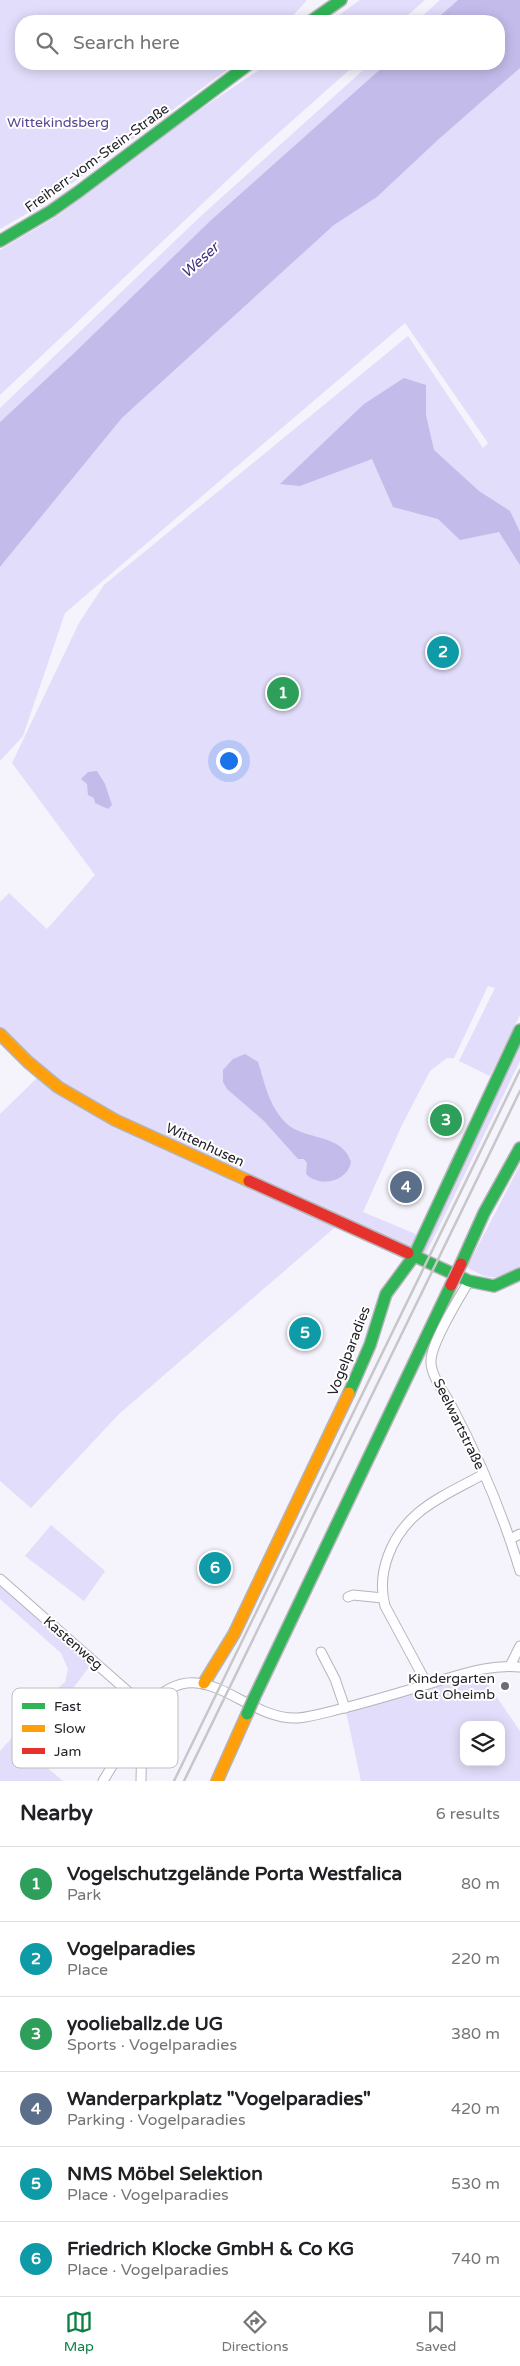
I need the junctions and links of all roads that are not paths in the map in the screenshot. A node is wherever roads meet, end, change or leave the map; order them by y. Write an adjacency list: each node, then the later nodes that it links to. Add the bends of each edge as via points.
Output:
1 (341, 0): 3 (street)
2 (349, 0): 4 (street)
3 (320, 15)
4 (328, 15)
5 (241, 70): 7 (street, Freiherr-vom-Stein-Straße)
6 (248, 70): 7 (street, Freiherr-vom-Stein-Straße)
7 (208, 96): 8 (street, Freiherr-vom-Stein-Straße, via 64,202)
8 (0, 241)
9 (520, 1030): 12 (street, Vogelparadies)
10 (0, 1034): 12 (street, Wittenhusen, via 58,1087 115,1120)
11 (520, 1148): 34 (street, bridge, via 484,1213)
12 (414, 1256): 14 (street, Wittenhusen); 25 (street, Vogelparadies, via 386,1294 370,1345 336,1423 234,1634)
13 (520, 1274): 14 (street, Wittenhusen, via 494,1286)
14 (469, 1281): 15 (street, Seelwartstraße, via 432,1353 431,1361)
15 (484, 1474): 17 (street, Seelwartstraße); 21 (street, via 429,1505 408,1523 384,1567)
16 (520, 1534): 17 (street)
17 (510, 1539): 18 (street, Seelwartstraße)
18 (520, 1571)
19 (0, 1579): 27 (street, Kastenweg)
20 (348, 1597): 21 (street)
21 (383, 1598): 26 (street, via 388,1614)
22 (520, 1646): 24 (street)
23 (321, 1652): 29 (street, via 335,1679)
24 (515, 1667): 26 (street, via 485,1668)
25 (204, 1683): 28 (street, via 187,1683); 29 (street, via 280,1717 299,1718)
26 (427, 1684): 29 (street)
27 (124, 1688)
28 (172, 1688)
29 (344, 1708)
30 (111, 1768): 32 (street)
31 (141, 1768): 33 (street)
32 (103, 1781)
33 (141, 1781)
34 (217, 1781)

